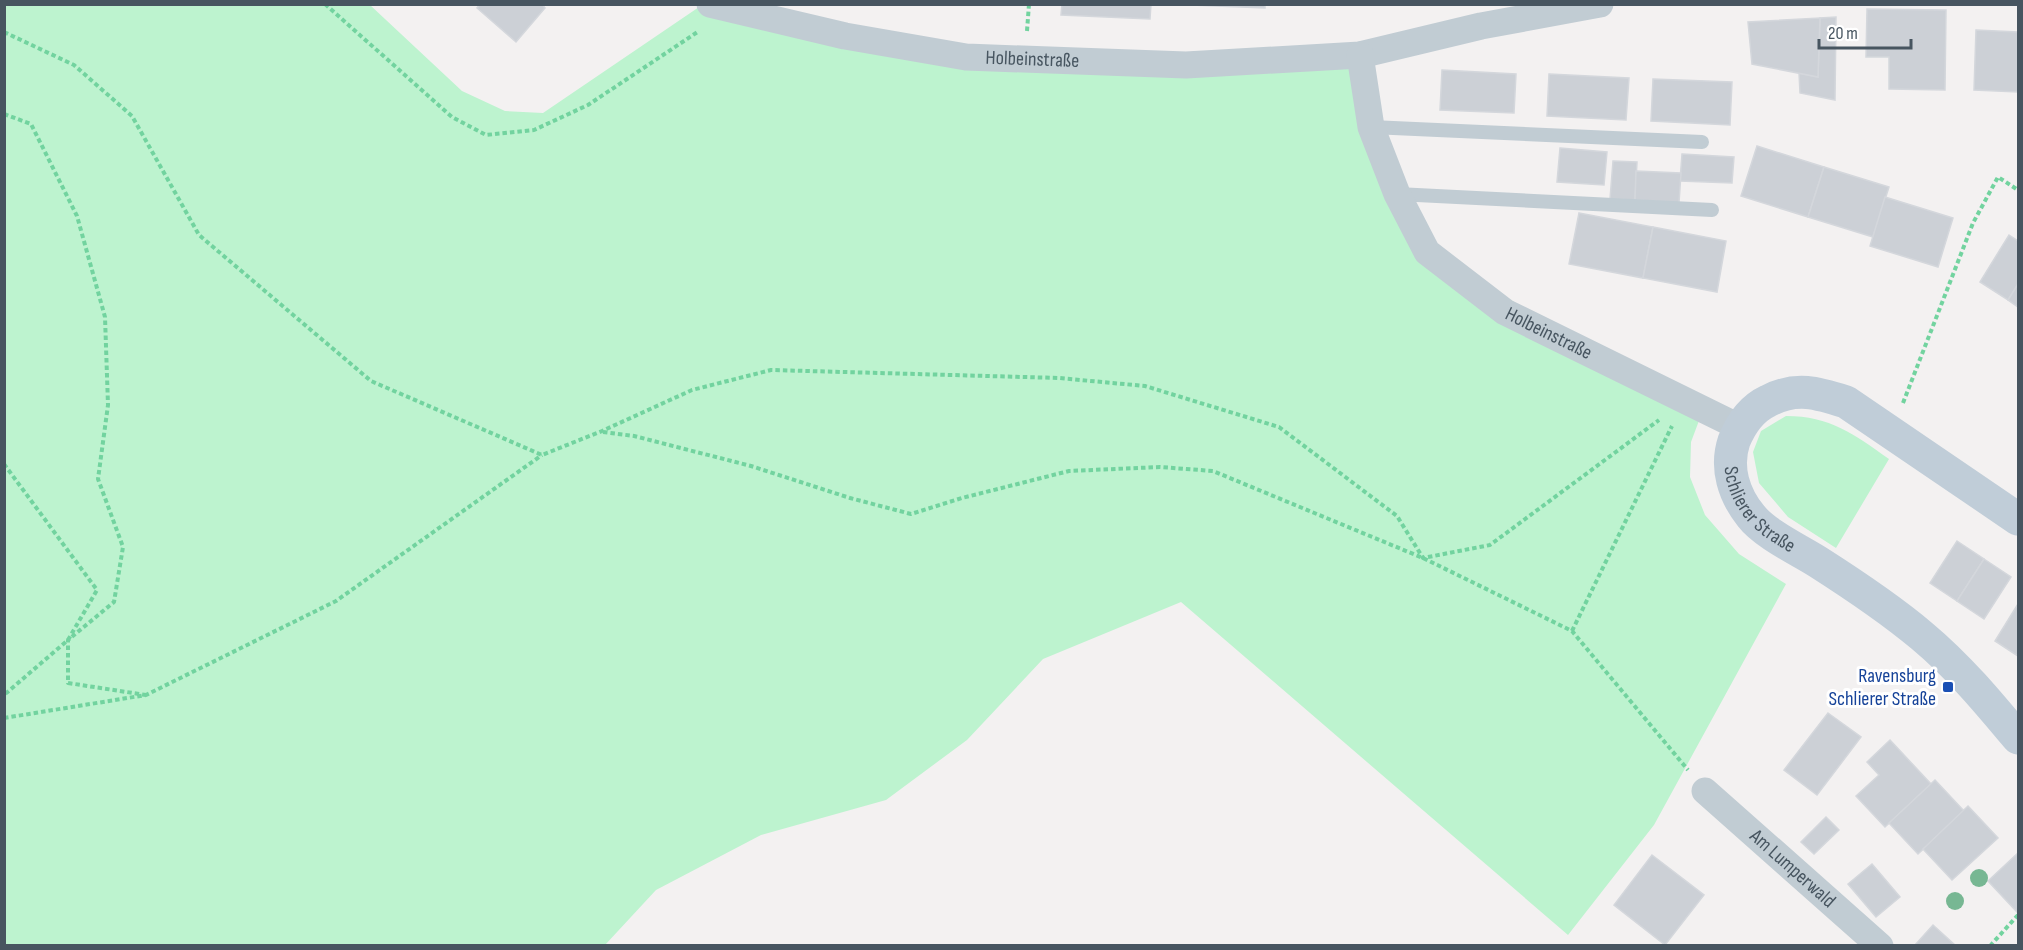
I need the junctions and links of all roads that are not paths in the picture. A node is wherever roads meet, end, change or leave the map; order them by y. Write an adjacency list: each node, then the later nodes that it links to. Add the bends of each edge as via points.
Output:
1 (1600, 4): 3 (street, Holbeinstraße, via 1481,26)
2 (720, 7): 3 (street, Holbeinstraße, via 845,36 966,57 1186,65)
3 (1360, 55): 4 (street, Holbeinstraße)
4 (1371, 127): 5 (lane); 6 (street, Holbeinstraße)
5 (1702, 142)
6 (1397, 194): 7 (lane); 8 (street, Holbeinstraße, via 1427,252 1505,312)
7 (1712, 210)
8 (1739, 427): 9 (main road, Schlierer Straße, via 1767,401 1792,391 1815,392 1846,402); 10 (main road, Schlierer Straße, via 1730,454 1734,489 1752,518 1922,635 1961,671)
9 (2019, 519)
10 (2019, 738)
11 (1705, 790): 12 (street, Am Lumperwald)
12 (1880, 945)

